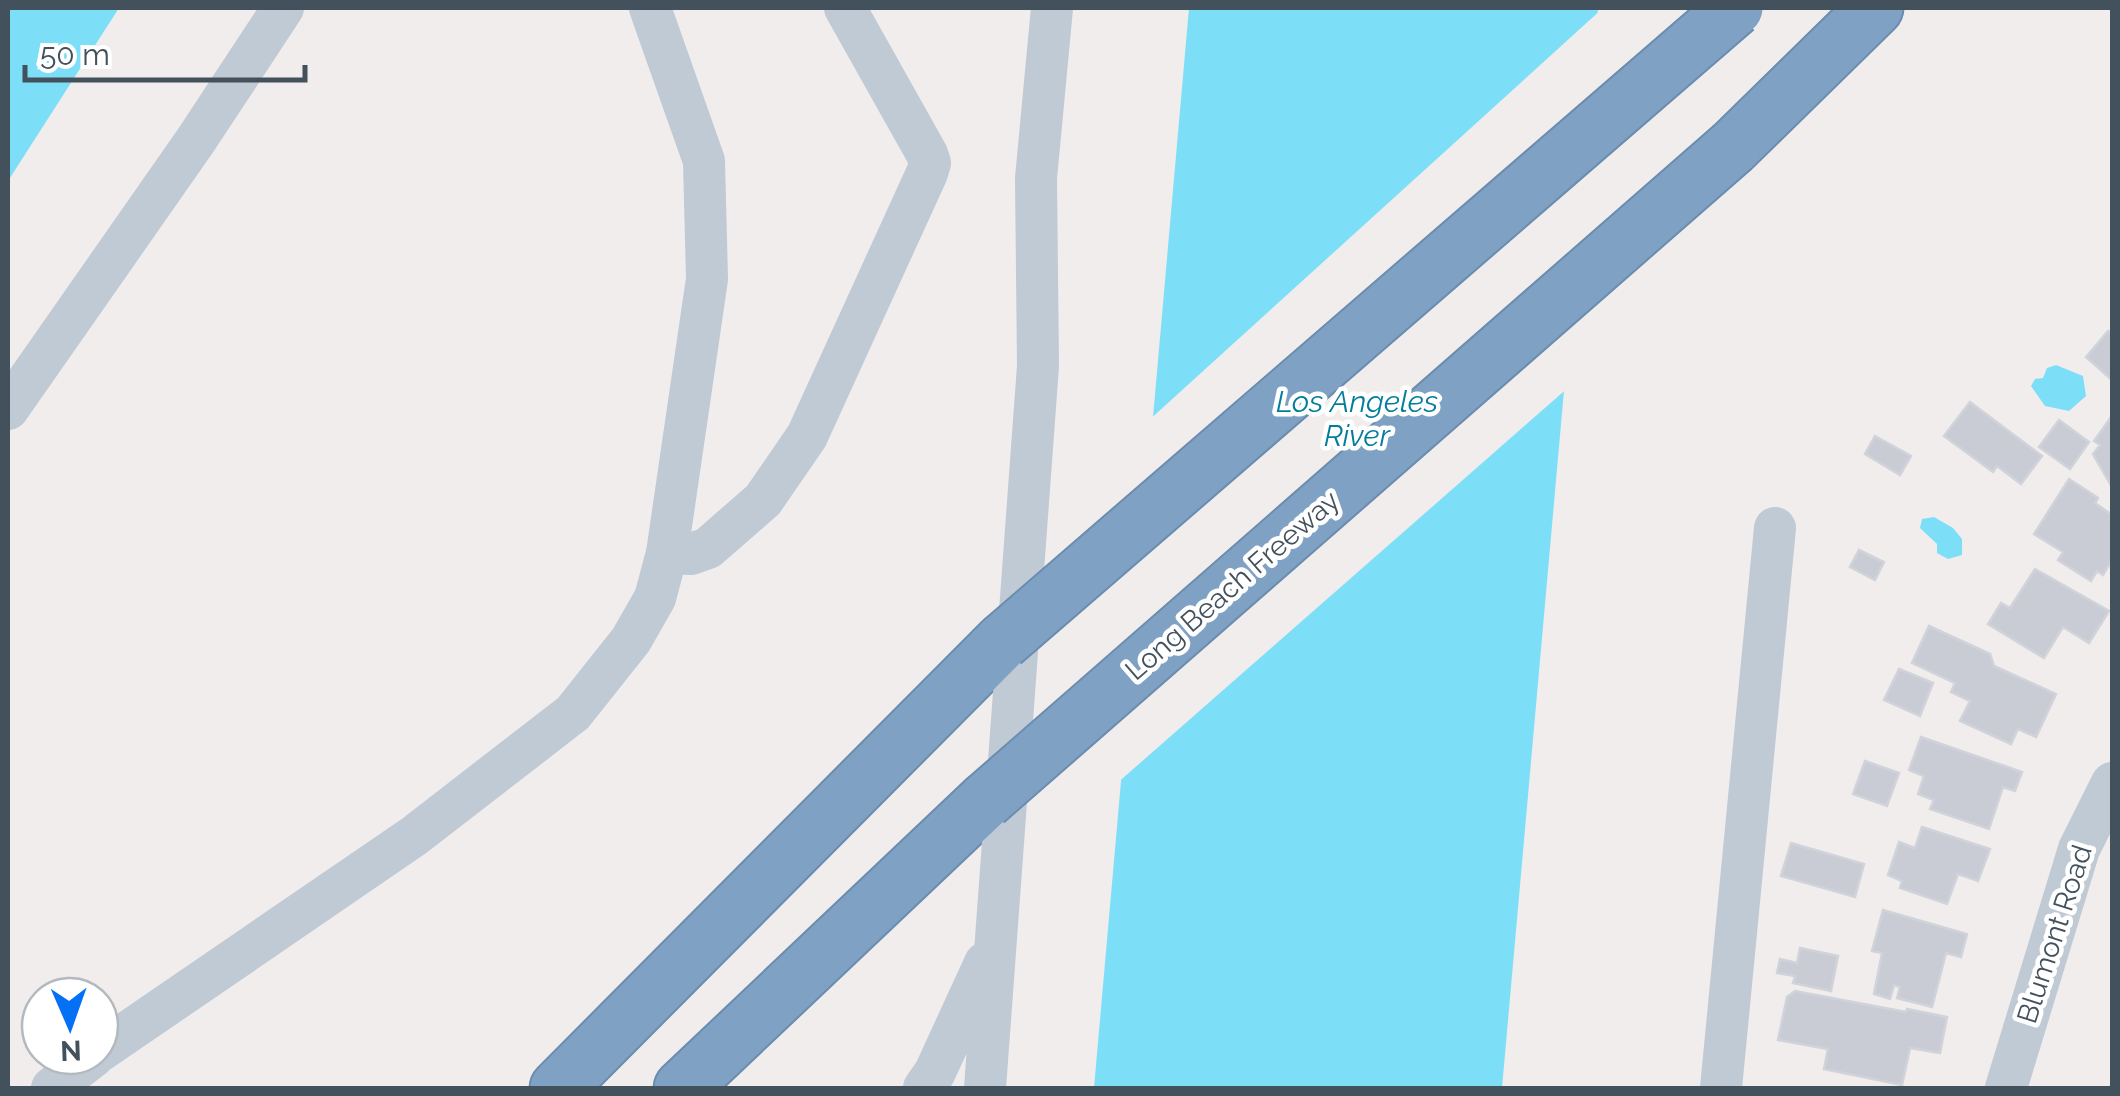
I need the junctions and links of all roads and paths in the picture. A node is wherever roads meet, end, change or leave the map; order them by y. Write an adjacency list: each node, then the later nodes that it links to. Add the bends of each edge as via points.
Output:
1 (284, 8): 7 (street)
2 (650, 8): 9 (street, via 704,160 707,279)
3 (845, 8): 9 (street, via 927,154 927,173 807,436 763,500 708,548)
4 (1052, 8): 11 (street, via 1036,178 1038,366)
5 (1735, 8): 13 (highway, bridge, via 1002,642)
6 (1876, 8): 14 (highway, Long Beach Freeway, bridge, via 1733,147 985,800)
7 (8, 409)
8 (1775, 528): 17 (street)
9 (667, 553): 12 (street, via 655,598 631,640 573,713 414,836)
10 (2112, 783): 18 (street, Blumont Road, via 2079,850)
11 (998, 936): 15 (street); 16 (street)
12 (120, 1038)
13 (558, 1088)
14 (682, 1088)
15 (924, 1088)
16 (985, 1088)
17 (1720, 1088)
18 (2006, 1088)

